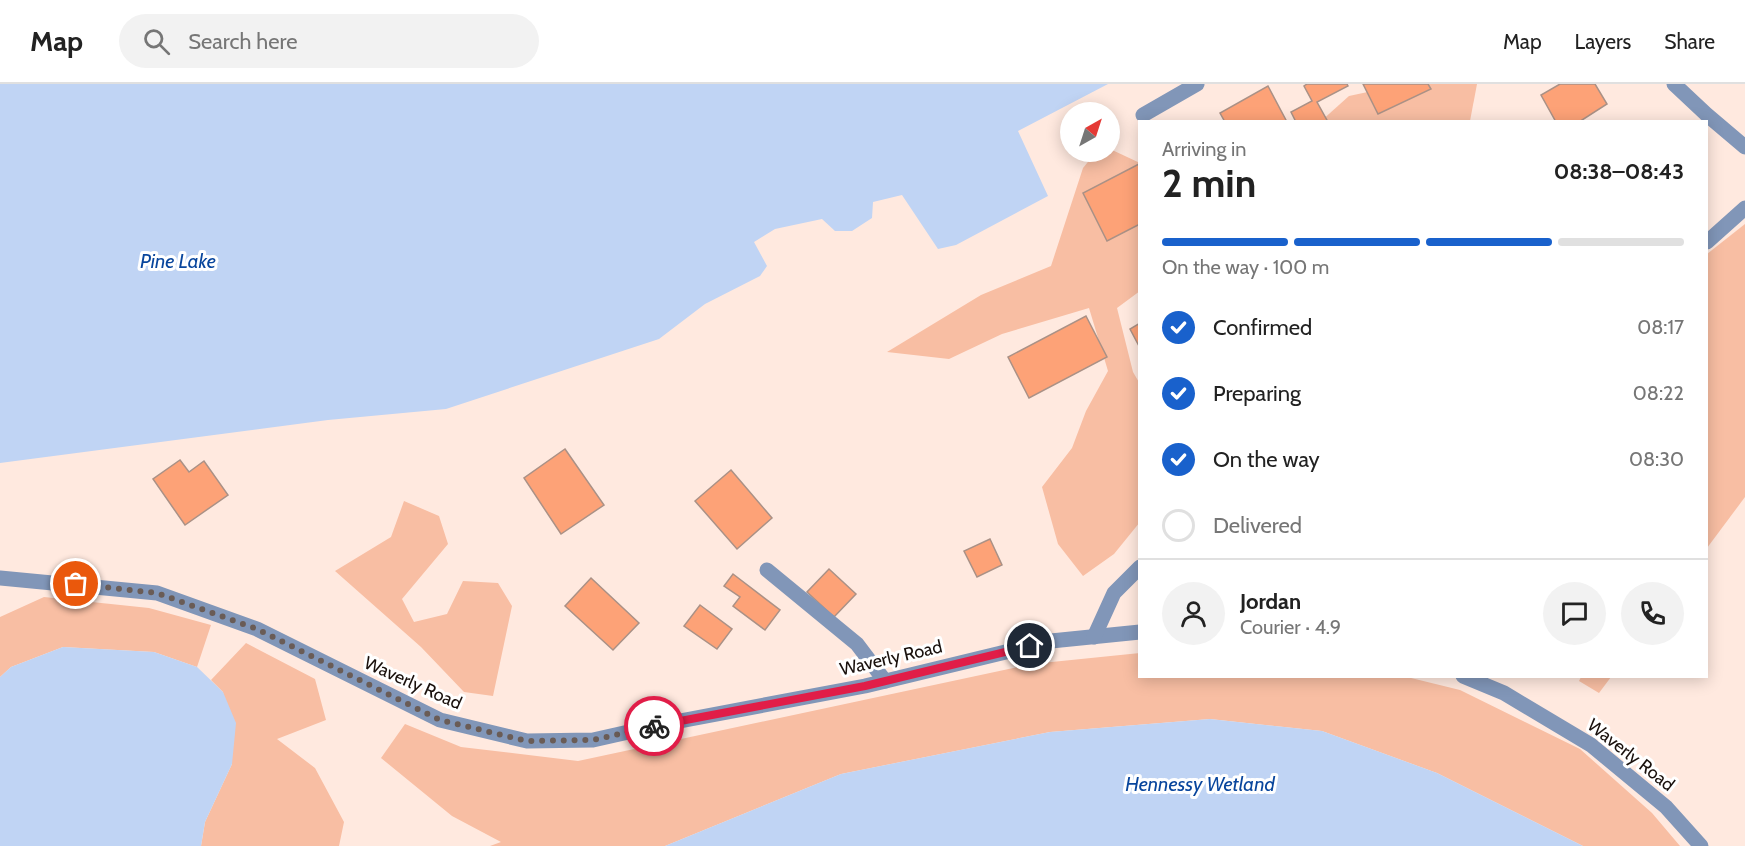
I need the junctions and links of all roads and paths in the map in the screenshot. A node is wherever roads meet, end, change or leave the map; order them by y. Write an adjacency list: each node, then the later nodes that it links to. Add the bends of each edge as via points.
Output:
1 (1197, 84): 3 (street)
2 (1674, 84): 4 (street)
3 (1143, 115)
4 (1745, 147)
5 (1745, 208): 6 (street)
6 (1708, 242)
7 (1138, 569): 11 (street, via 1114,593)
8 (767, 570): 13 (street, via 857,644)
9 (0, 578): 13 (street, Waverly Road, via 157,593 257,629 440,720 527,741 593,740)
10 (1138, 632): 11 (street, Waverly Road)
11 (1094, 637): 13 (street, Waverly Road, via 1051,641)
12 (1468, 678): 14 (street, Waverly Road, via 1504,693 1591,745 1666,807)
13 (885, 681)
14 (1701, 846)

